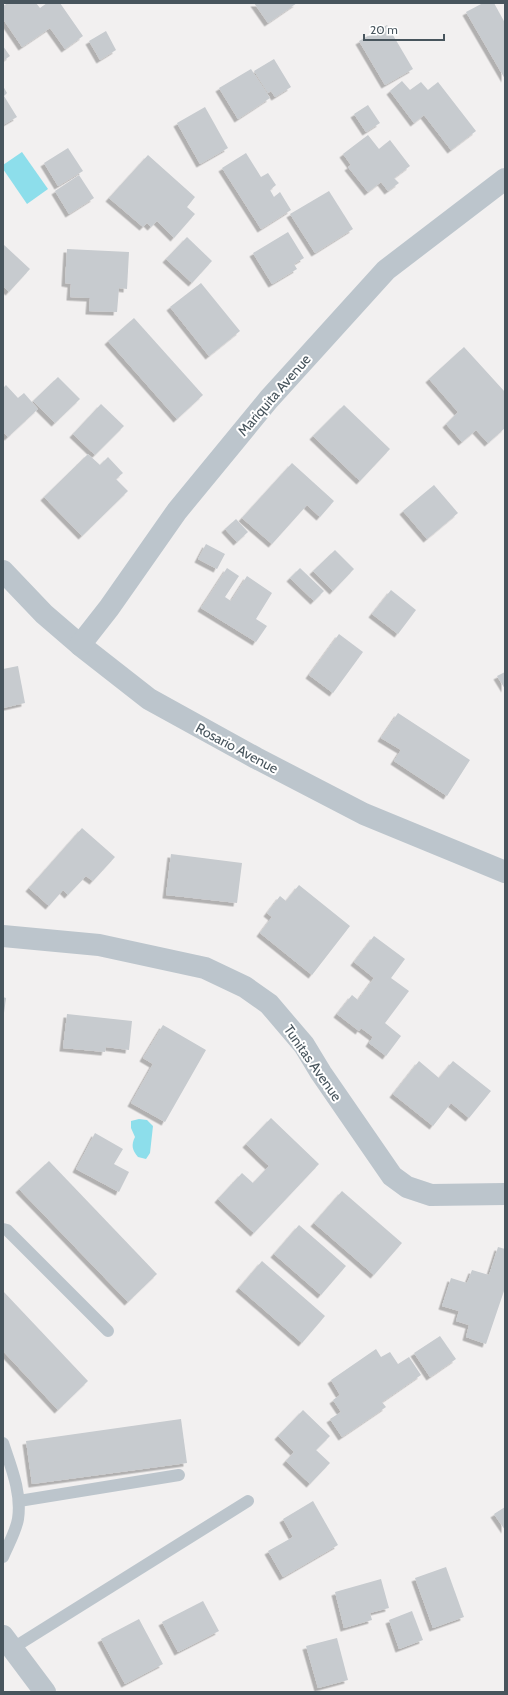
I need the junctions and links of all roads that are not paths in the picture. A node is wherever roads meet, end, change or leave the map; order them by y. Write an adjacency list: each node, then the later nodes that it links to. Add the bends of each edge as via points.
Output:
1 (505, 179): 3 (street, Mariquita Avenue, via 386,270 327,334 269,399 177,511)
2 (3, 571): 3 (street, Rosario Avenue, via 44,614)
3 (80, 645): 4 (street, Rosario Avenue, via 150,699 256,758 364,814)
4 (505, 871)
5 (3, 936): 6 (street, Tunitas Avenue, via 99,945 205,968 245,987 269,1004 304,1045 392,1176 407,1187 431,1195)
6 (505, 1194)
7 (3, 1229): 8 (lane, via 7,1230)
8 (108, 1331)
9 (3, 1443): 11 (lane)
10 (179, 1475): 11 (lane)
11 (19, 1501): 13 (lane, via 18,1520)
12 (248, 1501): 14 (lane)
13 (3, 1557)
14 (8, 1642): 15 (street)
15 (45, 1692)

